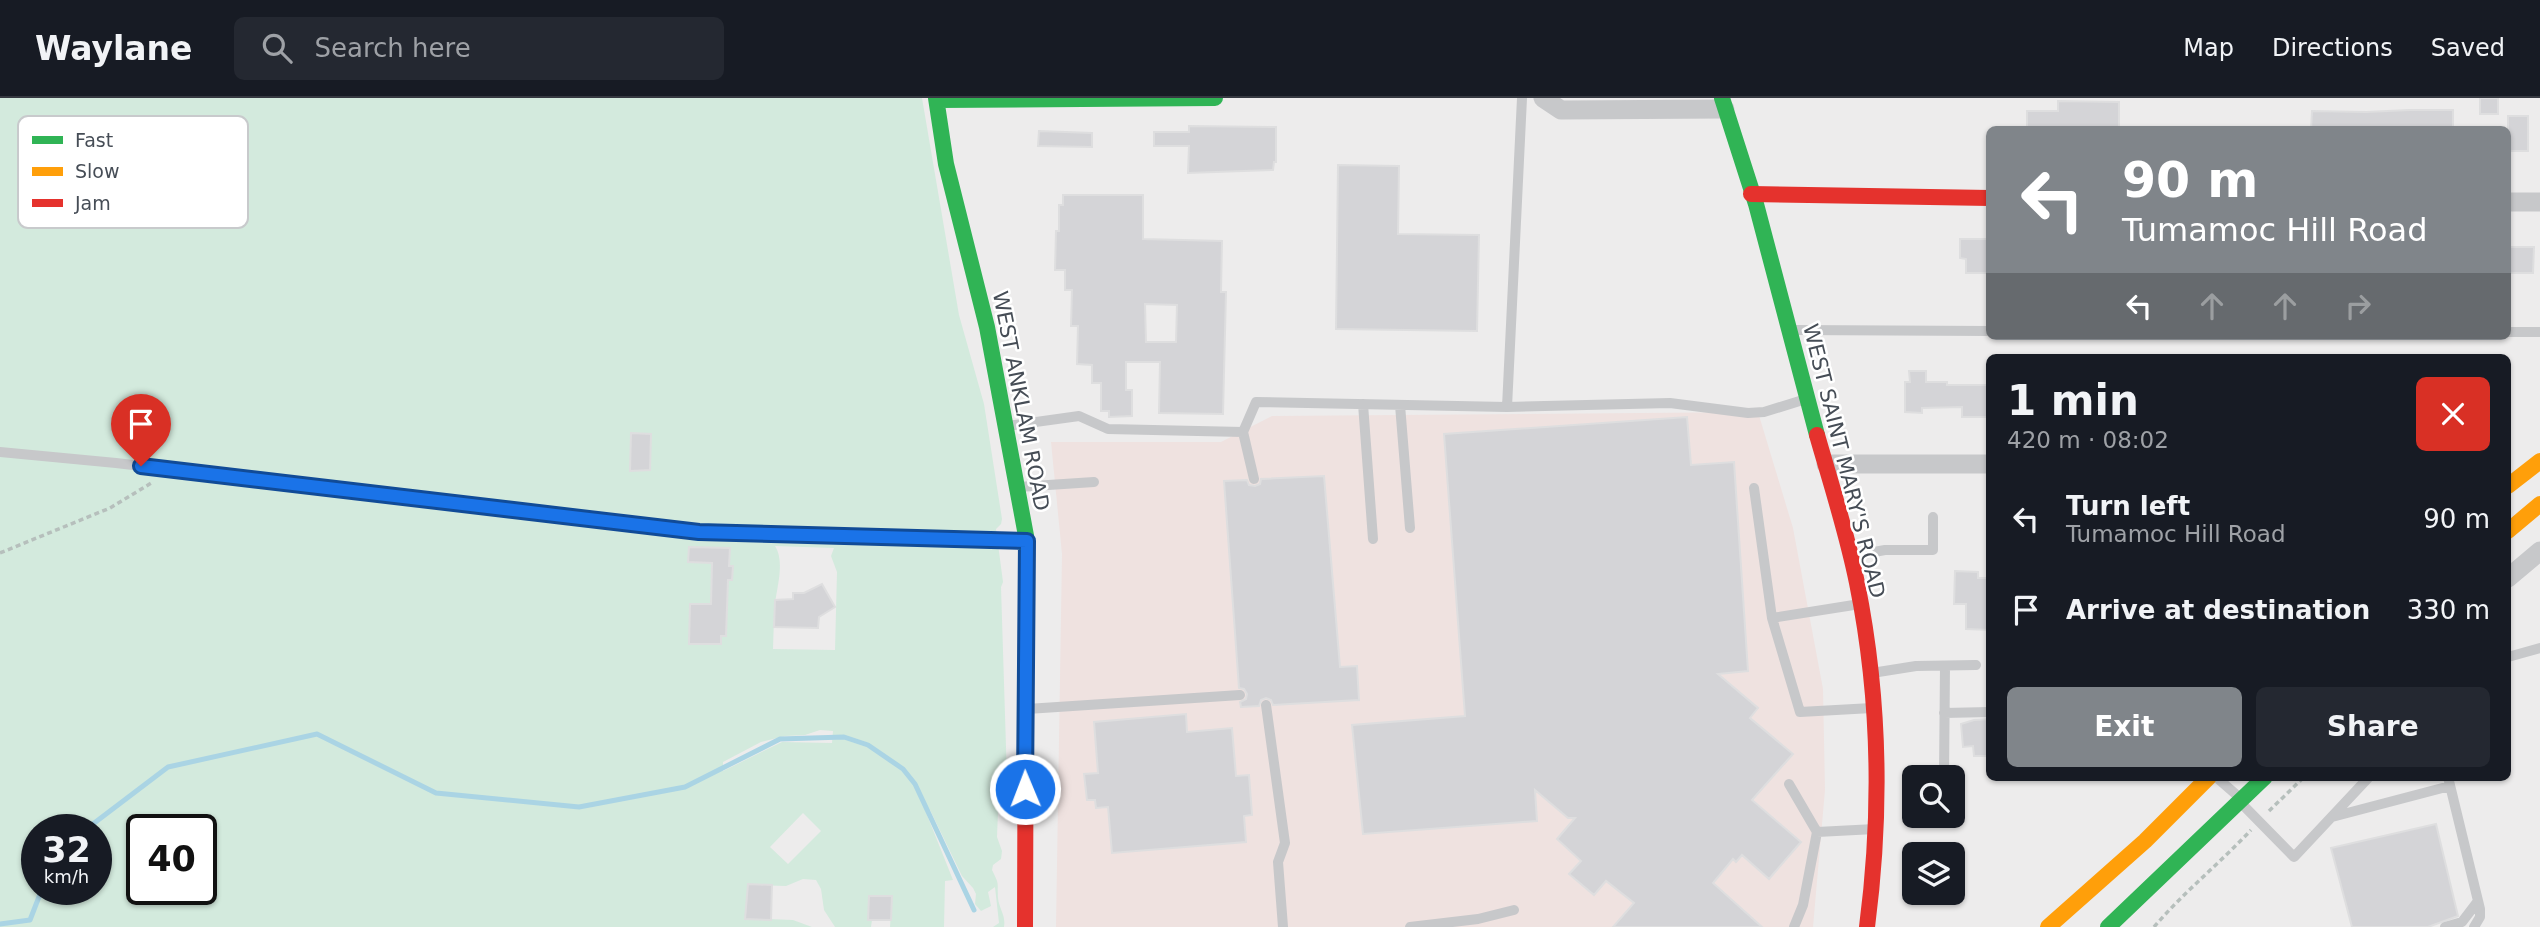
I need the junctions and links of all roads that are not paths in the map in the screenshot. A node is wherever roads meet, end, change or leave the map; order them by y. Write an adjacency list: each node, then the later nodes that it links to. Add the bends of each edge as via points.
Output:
1 (1165, 98): 2 (main road); 5 (main road)
2 (1215, 98)
3 (1522, 98): 18 (lane)
4 (1543, 98): 6 (street, via 1562,110)
5 (937, 99): 19 (main road, WEST ANKLAM ROAD, via 946,164 987,327)
6 (1723, 103): 7 (main road, WEST SAINT MARY'S ROAD)
7 (1751, 194): 8 (main road); 11 (main road, WEST SAINT MARY'S ROAD)
8 (1986, 198)
9 (2511, 202): 10 (street)
10 (2540, 202)
11 (1789, 330): 12 (lane); 15 (main road, WEST SAINT MARY'S ROAD)
12 (1986, 331)
13 (2511, 332): 14 (lane)
14 (2540, 332)
15 (1807, 399): 18 (lane, via 1748,413 1670,403); 23 (main road, WEST SAINT MARY'S ROAD)
16 (1363, 404): 17 (lane); 20 (lane, via 1256,402); 34 (lane)
17 (1400, 405): 18 (lane); 32 (lane)
18 (1507, 407)
19 (1006, 426): 20 (lane, via 1079,416 1108,429); 28 (main road, WEST ANKLAM ROAD)
20 (1243, 432): 25 (lane)
21 (0, 452): 35 (lane, via 699,532)
22 (2540, 461): 27 (main road)
23 (1826, 464): 24 (street); 37 (main road, WEST SAINT MARY'S ROAD)
24 (1986, 464)
25 (1254, 480)
26 (1094, 482): 28 (lane)
27 (2511, 484)
28 (1017, 487): 35 (main road, WEST ANKLAM ROAD)
29 (1754, 488): 40 (lane)
30 (2540, 504): 33 (main road)
31 (1933, 517): 37 (lane, via 1933,550)
32 (1410, 528)
33 (2511, 528)
34 (1373, 539)
35 (1027, 541): 49 (main road, WEST ANKLAM ROAD)
36 (2540, 551): 38 (street)
37 (1850, 556): 39 (main road, WEST SAINT MARY'S ROAD)
38 (2511, 575)
39 (1860, 604): 40 (lane); 45 (main road, WEST SAINT MARY'S ROAD)
40 (1772, 618): 48 (lane, via 1800,712)
41 (2540, 648): 42 (lane)
42 (2511, 656)
43 (1976, 664): 44 (lane)
44 (1945, 666): 45 (lane); 51 (lane)
45 (1870, 673): 48 (main road, WEST SAINT MARY'S ROAD)
46 (1240, 695): 49 (lane)
47 (1266, 705): 67 (lane, via 1285,843 1278,862)
48 (1874, 708): 61 (main road, WEST SAINT MARY'S ROAD)
49 (1024, 709): 66 (main road, WEST ANKLAM ROAD)
50 (1986, 712): 51 (lane)
51 (1944, 713): 52 (lane)
52 (1944, 765)
53 (2205, 781): 71 (main road, via 2136,850)
54 (2220, 781): 59 (lane)
55 (2261, 781): 59 (main road)
56 (2365, 781): 60 (lane)
57 (2449, 782): 60 (lane); 63 (lane)
58 (1789, 784): 62 (lane)
59 (2241, 801): 60 (lane, via 2294,857); 72 (main road)
60 (2331, 817)
61 (1875, 829): 62 (lane); 70 (main road, WEST SAINT MARY'S ROAD)
62 (1817, 832): 69 (lane, via 1803,905)
63 (2478, 901): 73 (lane, via 2462,922); 74 (lane, via 2480,917)
64 (1514, 910): 65 (lane)
65 (1478, 923): 68 (lane)
66 (1025, 927)
67 (1283, 927)
68 (1410, 927)
69 (1794, 927)
70 (1867, 927)
71 (2048, 927)
72 (2109, 927)
73 (2445, 927)
74 (2474, 927)

